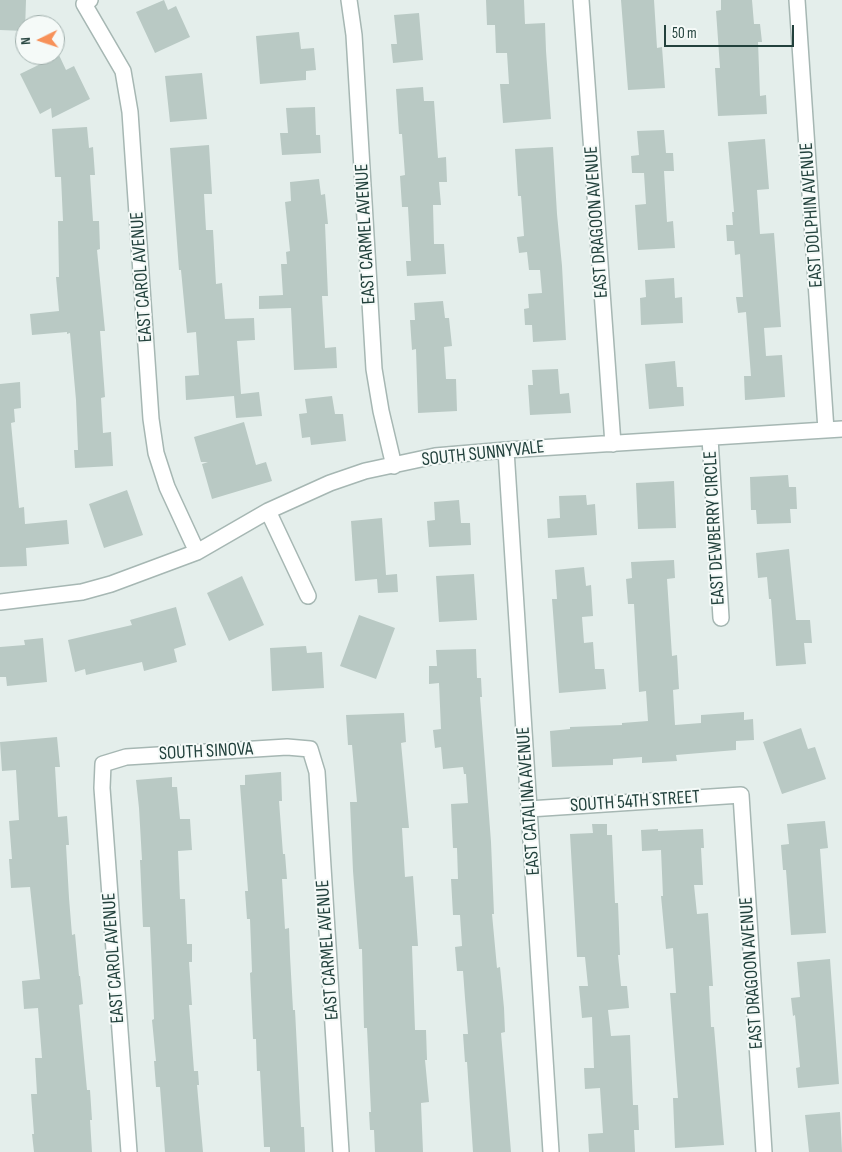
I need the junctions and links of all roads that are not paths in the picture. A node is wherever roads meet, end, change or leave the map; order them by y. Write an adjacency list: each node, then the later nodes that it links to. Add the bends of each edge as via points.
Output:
1 (349, 0): 10 (street, EAST CARMEL AVENUE, via 354,35 374,369)
2 (581, 0): 8 (street, EAST DRAGOON AVENUE)
3 (797, 0): 5 (street, EAST DOLPHIN AVENUE)
4 (87, 2): 12 (street, EAST CAROL AVENUE, via 123,71 130,112 150,410 156,453)
5 (826, 430): 6 (street, SOUTH SUNNYVALE); 7 (street, SOUTH SUNNYVALE)
6 (842, 430)
7 (710, 438): 8 (street, SOUTH SUNNYVALE); 15 (street, EAST DEWBERRY CIRCLE)
8 (612, 444): 9 (street, SOUTH SUNNYVALE)
9 (506, 450): 10 (street, SOUTH SUNNYVALE, via 435,456); 19 (street, EAST CATALINA AVENUE)
10 (394, 466): 11 (street, SOUTH SUNNYVALE, via 330,483)
11 (268, 511): 12 (street, SOUTH SUNNYVALE); 13 (street)
12 (197, 552): 14 (street, SOUTH SUNNYVALE, via 82,592)
13 (308, 596)
14 (0, 602)
15 (720, 618)
16 (310, 749): 17 (street, SOUTH SINOVA, via 287,747 126,757); 21 (street, EAST CARMEL AVENUE, via 316,772)
17 (104, 764): 20 (street, EAST CAROL AVENUE, via 102,788)
18 (741, 795): 19 (street, SOUTH 54TH STREET); 23 (street, EAST DRAGOON AVENUE)
19 (529, 809): 22 (street, EAST CATALINA AVENUE)
20 (129, 1152)
21 (341, 1152)
22 (551, 1152)
23 (764, 1152)

